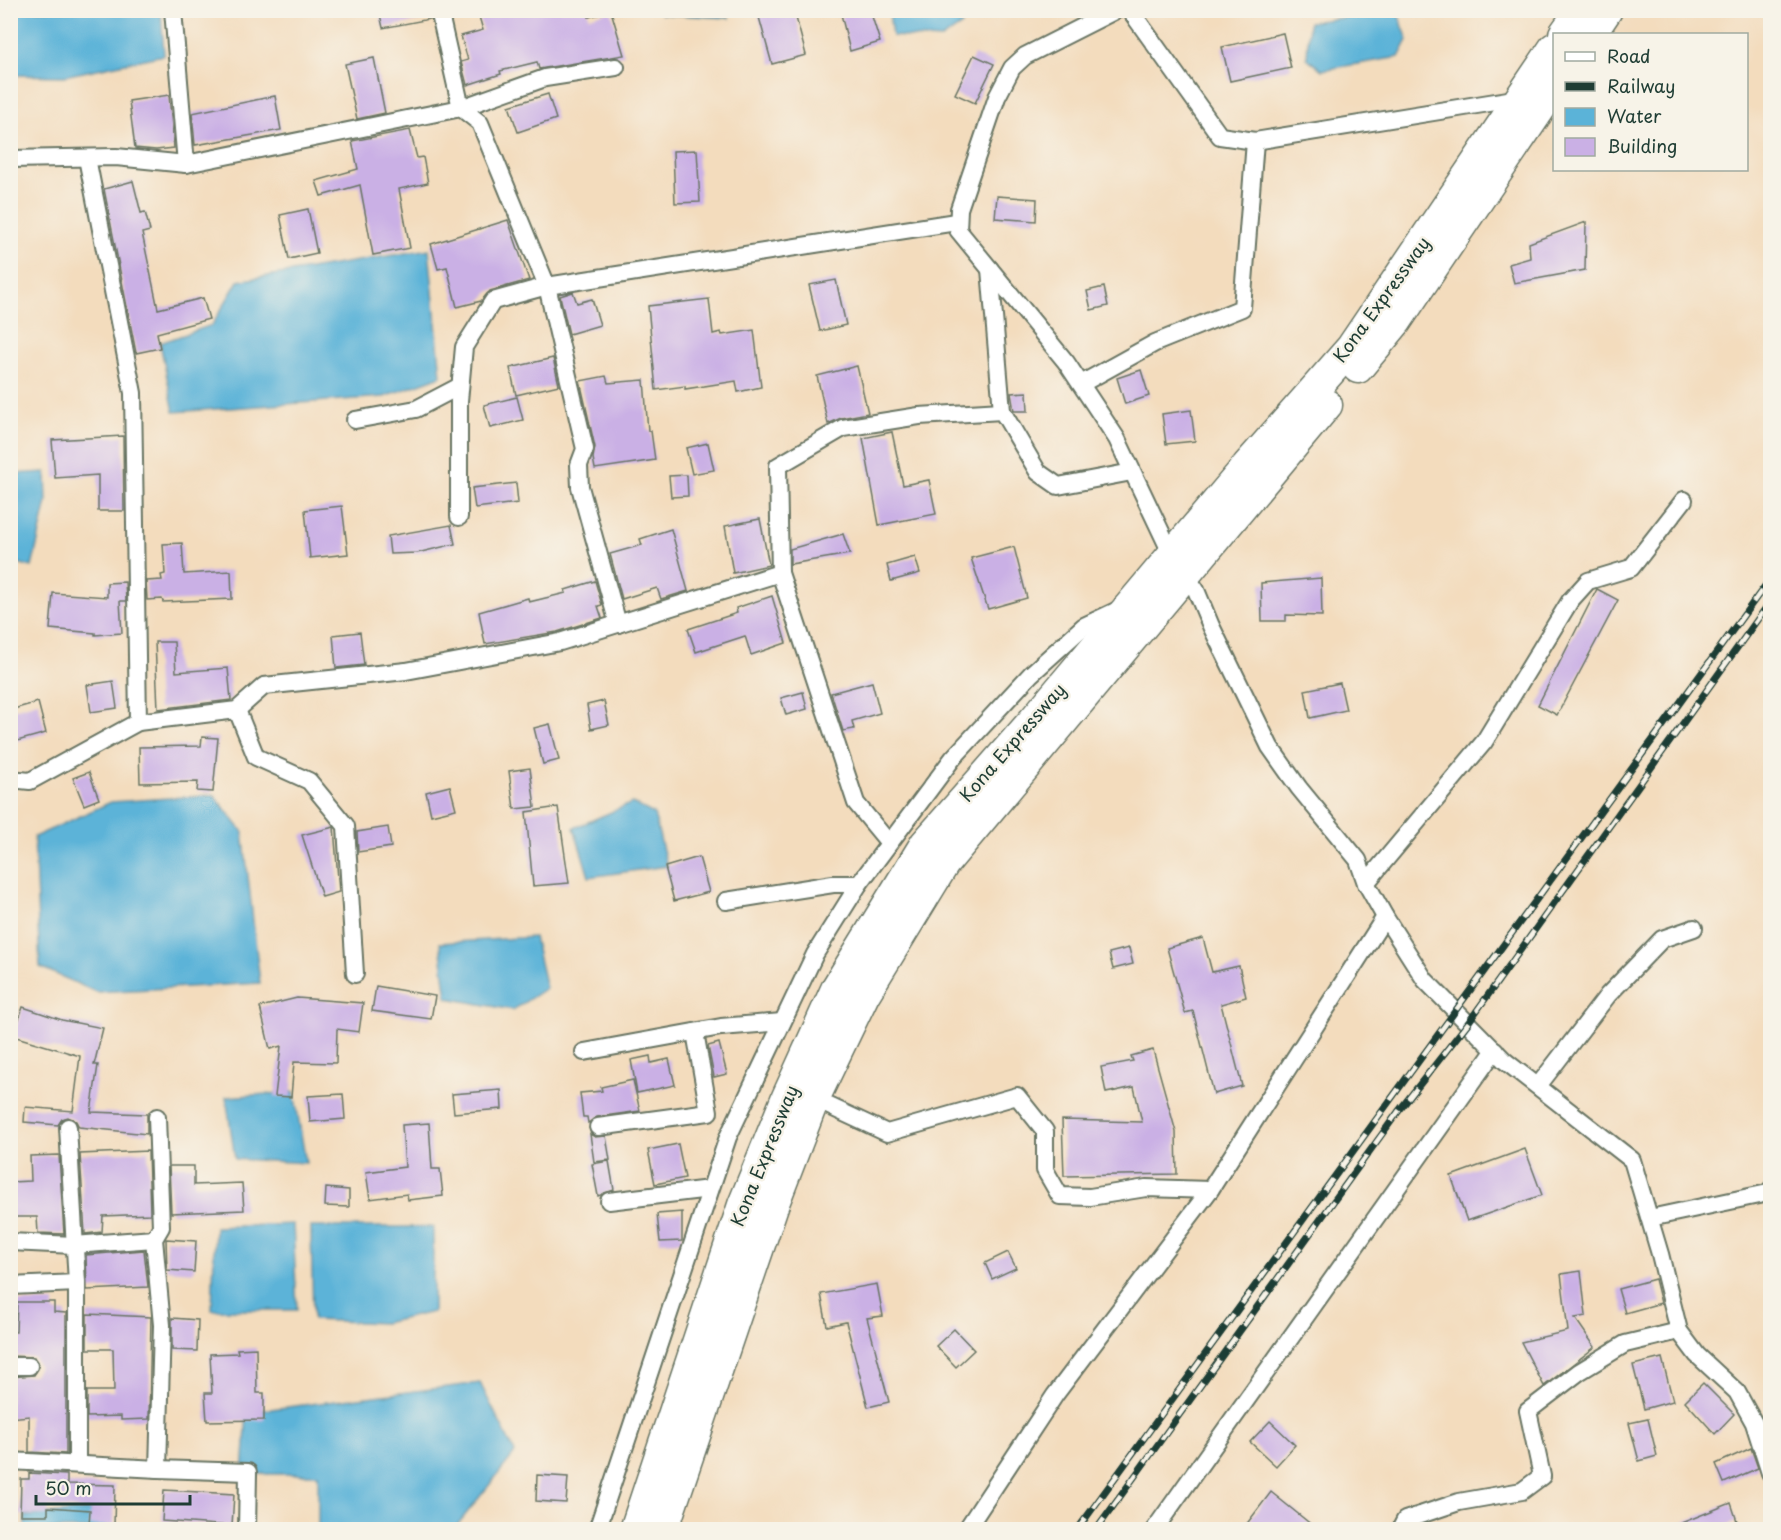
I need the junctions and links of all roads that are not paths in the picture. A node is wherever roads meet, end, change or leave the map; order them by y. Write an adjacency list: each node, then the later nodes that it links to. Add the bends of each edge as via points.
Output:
1 (173, 10): 17 (street)
2 (439, 10): 13 (street)
3 (1116, 10): 18 (street, via 1025,56 1012,68 997,97)
4 (1130, 10): 14 (street, via 1220,136)
5 (1581, 10): 7 (highway)
6 (1607, 10): 8 (highway)
7 (1565, 33)
8 (1592, 33)
9 (1553, 50): 12 (highway, Kona Expressway)
10 (616, 67): 13 (street, via 545,78)
11 (1553, 89): 28 (highway, Kona Expressway, via 1396,322)
12 (1521, 98): 14 (street); 28 (highway, Kona Expressway, via 1351,348)
13 (461, 108): 17 (street); 20 (street, via 480,123)
14 (1255, 141): 21 (street, via 1242,308 1155,344)
15 (87, 158): 16 (street); 17 (street); 33 (street, via 133,393)
16 (10, 159)
17 (186, 164)
18 (956, 222): 19 (street, via 958,230); 20 (street)
19 (990, 269): 21 (street); 23 (street)
20 (547, 286): 22 (street, via 493,301 464,347); 31 (street, via 585,449 579,465 580,487)
21 (1081, 384): 25 (street, via 1117,439)
22 (460, 386): 24 (street, via 416,409); 27 (street)
23 (1002, 411): 25 (street, via 1038,472 1058,486); 29 (street, via 919,416 843,428 778,466)
24 (355, 420)
25 (1132, 472): 28 (street)
26 (1684, 500): 36 (street, via 1630,568 1588,581 1570,601 1484,742)
27 (459, 517)
28 (1179, 564): 30 (highway, Kona Expressway); 36 (street, via 1270,747 1358,860); 47 (highway, Kona Expressway, via 944,864 864,995)
29 (780, 573): 31 (street); 35 (street, via 856,803)
30 (1133, 602): 35 (street, via 1084,626 1031,674 953,758); 71 (highway, Kona Expressway, via 925,844 837,987 743,1205)
31 (618, 624): 32 (street, via 560,642 406,671 264,686)
32 (237, 710): 33 (street); 41 (street, via 256,757 309,782 346,826)
33 (138, 722): 34 (street, via 30,780)
34 (10, 779)
35 (889, 843): 37 (street)
36 (1366, 883): 39 (street)
37 (859, 884): 38 (street, via 833,884); 42 (street, via 815,954)
38 (726, 901)
39 (1385, 917): 44 (street, via 1425,980); 52 (street)
40 (1694, 928): 46 (street, via 1662,939 1608,995)
41 (355, 974)
42 (782, 1022): 43 (street); 51 (street, via 728,1137)
43 (695, 1032): 45 (street); 50 (street, via 709,1112)
44 (1495, 1050): 46 (street); 74 (street)
45 (585, 1052)
46 (1538, 1086): 55 (street, via 1632,1160)
47 (814, 1099): 52 (street, via 887,1133 1017,1096 1045,1131 1045,1170 1060,1196 1090,1197 1146,1188); 72 (highway, Kona Expressway, via 774,1203)
48 (157, 1117): 56 (street, via 161,1227)
49 (68, 1127): 58 (street)
50 (598, 1127)
51 (710, 1189): 54 (street); 70 (street)
52 (1210, 1190): 73 (street, via 1055,1395)
53 (1770, 1190): 55 (street)
54 (609, 1201)
55 (1650, 1218): 61 (street)
56 (154, 1239): 58 (street); 66 (street, via 162,1324)
57 (10, 1242): 58 (street)
58 (74, 1245): 59 (street)
59 (77, 1283): 60 (street); 65 (street)
60 (10, 1286)
61 (1679, 1331): 67 (street, via 1697,1355 1737,1392 1754,1424); 68 (street, via 1625,1344 1579,1372 1528,1411 1542,1476 1522,1491 1459,1502)
62 (10, 1366): 63 (street)
63 (29, 1366)
64 (10, 1461): 65 (street)
65 (76, 1464): 66 (street)
66 (158, 1469): 69 (street, via 248,1472)
67 (1770, 1473)
68 (1423, 1522): 75 (street, via 1405,1520)
69 (247, 1530)
70 (597, 1530)
71 (635, 1530)
72 (663, 1530)
73 (966, 1530)
74 (1154, 1530)
75 (1400, 1530)

